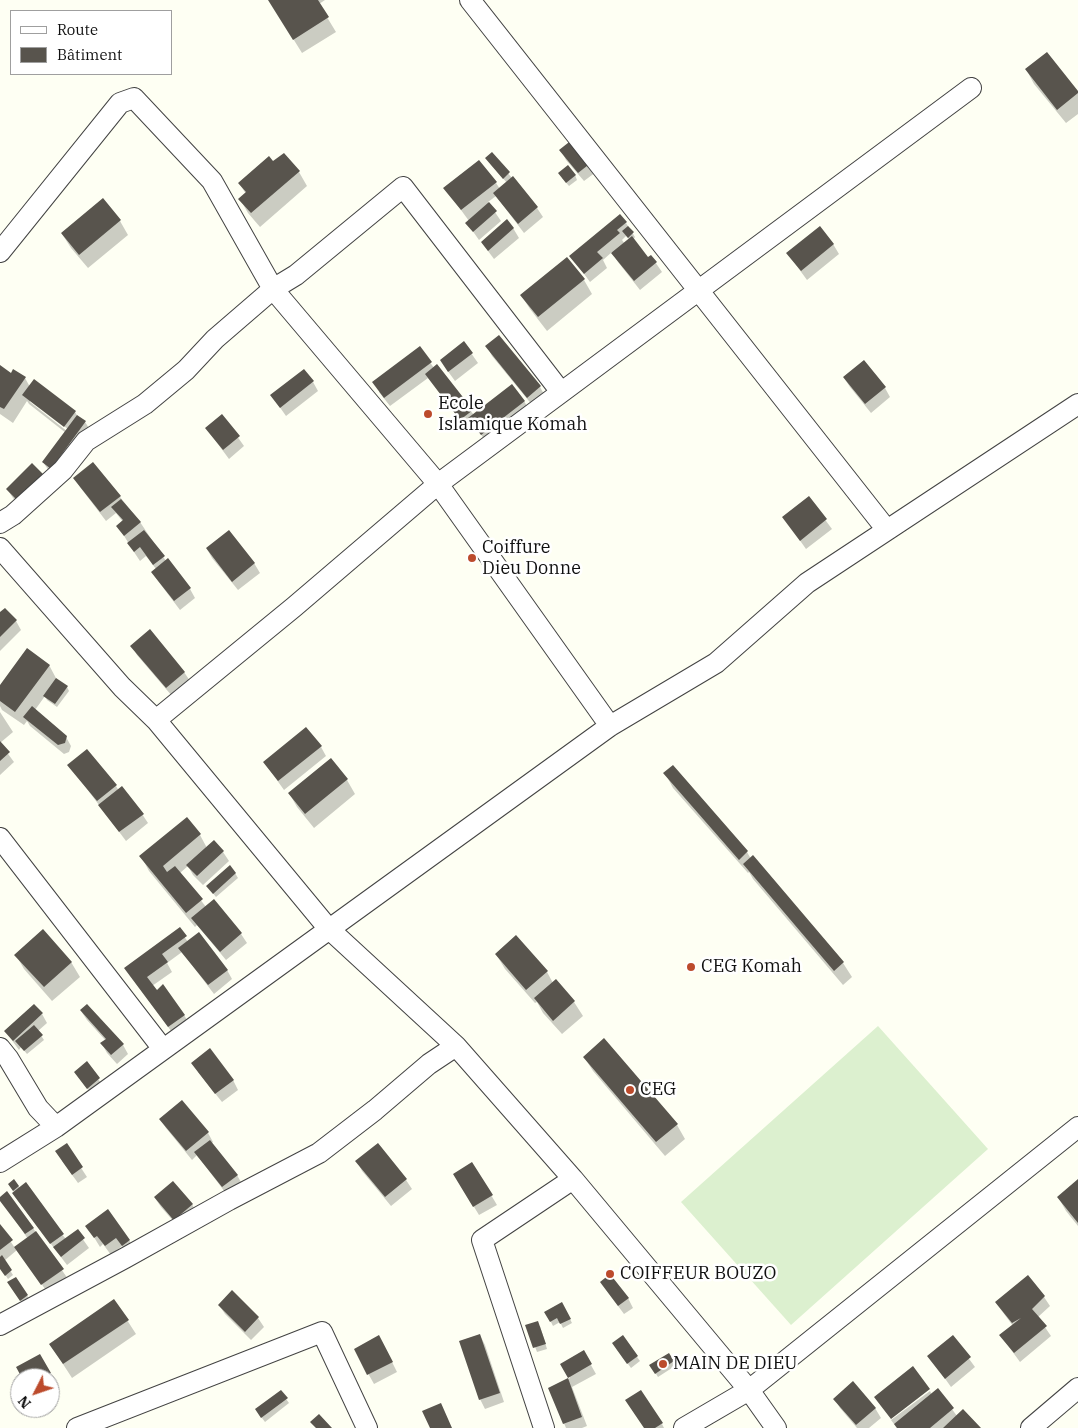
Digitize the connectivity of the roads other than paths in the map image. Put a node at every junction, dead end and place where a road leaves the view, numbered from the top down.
1 (470, 0) edge
2 (971, 88) dead end
3 (0, 252) edge
4 (273, 289) junction
5 (698, 291) junction
6 (561, 392) junction
7 (1078, 404) edge
8 (438, 484) junction
9 (0, 523) edge
10 (887, 530) junction
11 (0, 548) edge
12 (156, 720) junction
13 (610, 726) junction
14 (0, 838) edge
15 (328, 928) junction
16 (456, 1046) junction
17 (0, 1048) edge
18 (163, 1049) junction
19 (56, 1127) junction
20 (1078, 1128) edge
21 (0, 1162) edge
22 (573, 1179) junction
23 (0, 1325) edge
24 (1078, 1388) edge
25 (749, 1390) junction
26 (77, 1428) edge
27 (367, 1428) edge
28 (544, 1428) edge
29 (684, 1428) edge
30 (776, 1428) edge
31 (1031, 1428) edge

1 - 5 street
2 - 5 street
3 - 4 street
4 - 6 street
4 - 8 street
4 - 9 street
5 - 6 street
5 - 10 street
6 - 8 street
7 - 10 street
8 - 12 street
8 - 13 street
10 - 13 street
11 - 12 street
12 - 15 street
13 - 15 street
14 - 18 street
15 - 16 street
15 - 18 street
16 - 22 street
16 - 23 street
17 - 19 street
18 - 19 street
19 - 21 street
20 - 25 street
22 - 25 street
22 - 28 street
24 - 31 street
25 - 29 street
25 - 30 street
26 - 27 street

